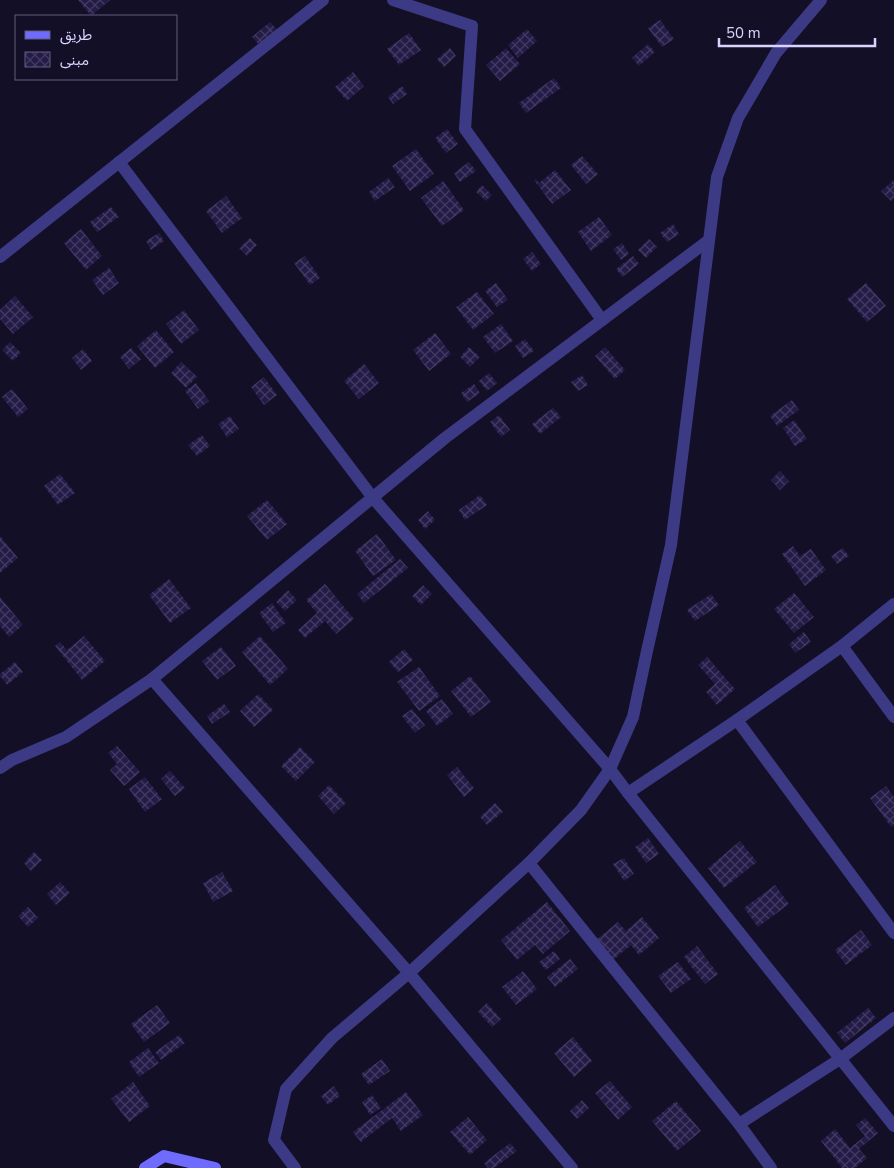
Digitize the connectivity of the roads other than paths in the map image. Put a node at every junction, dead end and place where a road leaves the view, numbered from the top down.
1 (323, 0) edge
2 (393, 0) edge
3 (821, 0) edge
4 (119, 162) junction
5 (709, 240) junction
6 (0, 257) edge
7 (602, 320) junction
8 (373, 498) junction
9 (894, 604) edge
10 (842, 646) junction
11 (152, 679) junction
12 (894, 717) edge
13 (737, 720) junction
14 (0, 768) edge
15 (610, 769) junction
16 (628, 793) junction
17 (530, 863) junction
18 (894, 933) edge
19 (408, 973) junction
20 (894, 1018) edge
21 (840, 1059) junction
22 (739, 1124) junction
23 (894, 1126) edge
24 (146, 1168) edge
25 (215, 1168) edge
26 (295, 1168) edge
27 (572, 1168) edge
28 (771, 1168) edge

1 - 4 street
2 - 7 street
3 - 5 street
4 - 6 street
4 - 8 street
5 - 7 street
5 - 15 street
7 - 8 street
8 - 11 street
8 - 15 street
9 - 10 street
10 - 12 street
10 - 13 street
11 - 14 street
11 - 19 street
13 - 16 street
13 - 18 street
15 - 16 street
15 - 17 street
16 - 21 street
17 - 19 street
17 - 22 street
19 - 26 street
19 - 27 street
20 - 21 street
21 - 22 street
21 - 23 street
22 - 28 street
24 - 25 street

